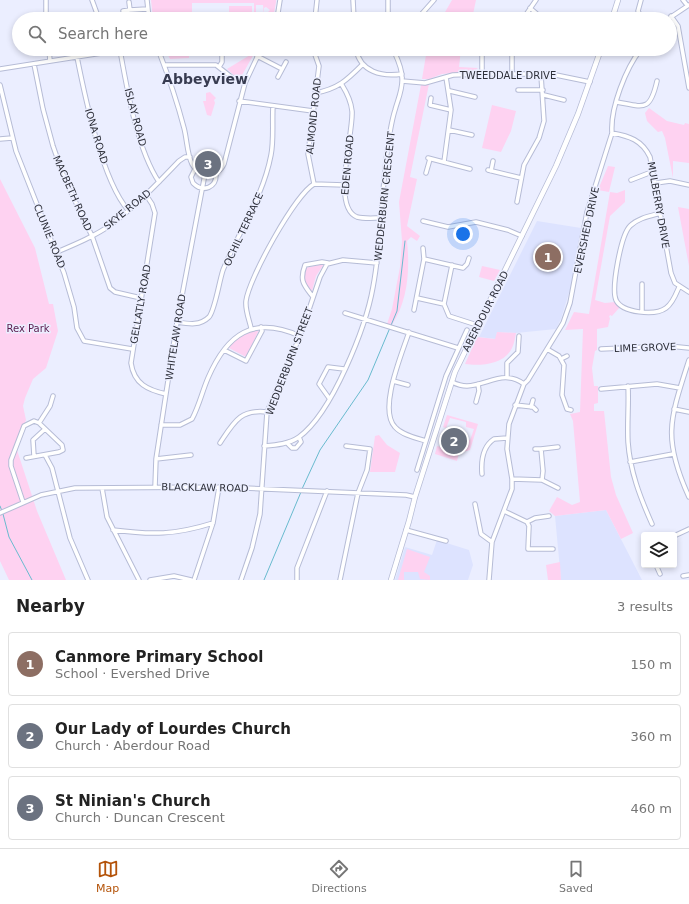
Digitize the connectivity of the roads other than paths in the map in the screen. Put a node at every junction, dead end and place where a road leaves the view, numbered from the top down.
1 (46, 0) edge
2 (92, 0) edge
3 (147, 0) edge
4 (280, 0) edge
5 (317, 0) edge
6 (353, 0) edge
7 (388, 0) edge
8 (434, 0) edge
9 (536, 0) edge
10 (618, 0) edge
11 (641, 0) edge
12 (683, 0) edge
13 (129, 2) dead end
14 (688, 5) edge
15 (530, 8) junction
16 (148, 9) junction
17 (130, 10) junction
18 (123, 11) dead end
19 (46, 12) edge
20 (96, 12) edge
21 (148, 12) edge
22 (278, 12) edge
23 (316, 12) edge
24 (354, 12) edge
25 (388, 12) edge
26 (423, 12) edge
27 (527, 12) edge
28 (535, 12) edge
29 (614, 12) edge
30 (638, 12) edge
31 (677, 13) edge
32 (677, 25) edge
33 (50, 56) edge
34 (82, 56) edge
35 (121, 56) edge
36 (161, 56) edge
37 (222, 56) edge
38 (257, 56) joint
39 (316, 56) edge
40 (358, 56) edge
41 (396, 56) edge
42 (482, 56) edge
43 (512, 56) edge
44 (599, 56) edge
45 (637, 56) edge
46 (77, 57) junction
47 (50, 61) junction
48 (286, 62) dead end
49 (34, 64) junction
50 (363, 64) junction
51 (164, 65) junction
52 (219, 67) junction
53 (0, 69) edge
54 (282, 69) junction
55 (402, 74) junction
56 (482, 74) junction
57 (512, 74) junction
58 (541, 75) junction
59 (446, 76) junction
60 (278, 77) dead end
61 (402, 81) junction
62 (590, 82) junction
63 (656, 82) dead end
64 (245, 83) junction
65 (0, 85) edge
66 (342, 85) junction
67 (689, 88) edge
68 (518, 90) dead end
69 (543, 90) junction
70 (450, 91) junction
71 (315, 93) junction
72 (544, 95) junction
73 (475, 97) dead end
74 (431, 98) dead end
75 (564, 100) dead end
76 (239, 101) junction
77 (617, 102) junction
78 (5, 104) junction
79 (0, 105) edge
80 (273, 106) junction
81 (451, 110) junction
82 (313, 111) junction
83 (449, 130) junction
84 (612, 133) junction
85 (472, 135) dead end
86 (12, 138) junction
87 (0, 140) edge
88 (190, 157) junction
89 (493, 161) dead end
90 (444, 162) junction
91 (470, 168) dead end
92 (195, 169) junction
93 (654, 171) junction
94 (216, 173) junction
95 (426, 173) dead end
96 (205, 174) junction
97 (521, 178) junction
98 (632, 180) dead end
99 (159, 182) junction
100 (656, 183) junction
101 (314, 184) junction
102 (344, 185) junction
103 (689, 185) edge
104 (202, 188) junction
105 (146, 195) junction
106 (517, 202) dead end
107 (128, 210) junction
108 (661, 213) junction
109 (381, 218) junction
110 (423, 221) dead end
111 (92, 236) junction
112 (523, 236) junction
113 (423, 248) dead end
114 (57, 252) junction
115 (469, 258) dead end
116 (424, 259) junction
117 (377, 263) junction
118 (329, 264) junction
119 (452, 265) junction
120 (640, 287) dead end
121 (679, 287) junction
122 (689, 292) edge
123 (314, 297) junction
124 (141, 298) junction
125 (417, 298) junction
126 (444, 304) junction
127 (414, 310) dead end
128 (642, 311) junction
129 (346, 313) dead end
130 (364, 318) junction
131 (177, 322) junction
132 (477, 325) junction
133 (261, 327) junction
134 (251, 328) junction
135 (467, 330) dead end
136 (409, 332) junction
137 (300, 336) junction
138 (519, 336) dead end
139 (132, 348) junction
140 (458, 348) junction
141 (601, 348) dead end
142 (689, 348) edge
143 (224, 350) junction
144 (547, 350) junction
145 (567, 356) dead end
146 (561, 359) junction
147 (689, 360) edge
148 (344, 369) junction
149 (687, 371) edge
150 (507, 376) junction
151 (393, 380) junction
152 (452, 382) junction
153 (478, 384) junction
154 (524, 384) junction
155 (408, 385) dead end
156 (628, 386) junction
157 (680, 388) junction
158 (601, 389) dead end
159 (166, 394) junction
160 (53, 396) dead end
161 (329, 398) junction
162 (533, 400) dead end
163 (476, 402) dead end
164 (515, 405) junction
165 (531, 407) junction
166 (674, 409) junction
167 (536, 410) dead end
168 (268, 412) junction
169 (689, 412) edge
170 (564, 414) dead end
171 (39, 423) junction
172 (161, 425) junction
173 (45, 429) junction
174 (299, 437) junction
175 (507, 438) junction
176 (426, 441) junction
177 (220, 443) dead end
178 (287, 443) junction
179 (264, 446) junction
180 (346, 446) dead end
181 (558, 447) dead end
182 (480, 448) dead end
183 (535, 449) dead end
184 (541, 449) junction
185 (485, 450) junction
186 (673, 454) junction
187 (45, 455) junction
188 (192, 455) dead end
189 (34, 456) junction
190 (26, 458) dead end
191 (156, 459) junction
192 (420, 460) junction
193 (427, 461) junction
194 (630, 462) junction
195 (417, 470) dead end
196 (482, 474) dead end
197 (512, 479) junction
198 (542, 480) junction
199 (155, 487) junction
200 (219, 487) junction
201 (102, 488) junction
202 (262, 488) junction
203 (558, 488) dead end
204 (57, 491) junction
205 (327, 491) junction
206 (358, 493) junction
207 (415, 497) junction
208 (689, 497) edge
209 (23, 502) junction
210 (481, 507) dead end
211 (504, 511) junction
212 (0, 513) edge
213 (549, 516) dead end
214 (527, 522) junction
215 (213, 523) junction
216 (652, 524) dead end
217 (689, 529) edge
218 (113, 530) junction
219 (406, 530) junction
220 (677, 535) edge
221 (446, 541) dead end
222 (492, 542) junction
223 (553, 549) dead end
224 (657, 568) edge
225 (660, 574) dead end
226 (689, 575) edge
227 (683, 576) dead end
228 (88, 580) edge
229 (139, 580) edge
230 (150, 580) edge
231 (192, 580) edge
232 (241, 580) edge
233 (297, 580) edge
234 (340, 580) edge
235 (391, 580) edge
236 (489, 580) edge

1 - 19 street
2 - 20 street
3 - 16 street
4 - 22 street
5 - 23 street
6 - 24 street
7 - 25 street
8 - 26 street
9 - 15 street
10 - 29 main road
11 - 30 street
12 - 14 street
13 - 17 street
14 - 31 street
15 - 27 street
15 - 28 street
16 - 17 street
16 - 21 street
17 - 18 street
32 - 67 street
33 - 47 street
34 - 46 street
35 - 99 street, ISLAY ROAD
36 - 51 street
37 - 52 street
38 - 54 street
38 - 64 street
39 - 71 street, ALMOND ROAD
40 - 50 street
41 - 55 street, WEDDERBURN CRESCENT
42 - 56 street
43 - 57 street
44 - 62 main road, ABERDOUR ROAD
45 - 77 street, EVERSHED DRIVE
46 - 47 street
46 - 107 street, IONA ROAD
47 - 49 street
48 - 54 street
49 - 53 street
49 - 111 street, MACBETH ROAD
50 - 55 street
50 - 66 street
51 - 52 street
51 - 88 street
52 - 64 street
54 - 60 street
55 - 61 street, WEDDERBURN CRESCENT
56 - 57 street, TWEEDDALE DRIVE
56 - 59 street, TWEEDDALE DRIVE
57 - 58 street, TWEEDDALE DRIVE
58 - 62 street, TWEEDDALE DRIVE
58 - 69 street
59 - 61 street, TWEEDDALE DRIVE
59 - 70 street
61 - 109 street, WEDDERBURN CRESCENT
62 - 112 main road, ABERDOUR ROAD
63 - 77 street
64 - 76 street
65 - 78 street, CLUNIE ROAD
66 - 71 street
66 - 102 street, EDEN ROAD
68 - 69 street
69 - 72 street
70 - 73 street
70 - 81 street
71 - 82 street, ALMOND ROAD
72 - 75 street
72 - 97 street
74 - 81 street
76 - 80 street
76 - 94 street
77 - 84 street, EVERSHED DRIVE
78 - 79 street
78 - 86 street, CLUNIE ROAD
80 - 82 street
80 - 131 street, OCHIL TERRACE
81 - 83 street
82 - 101 street, ALMOND ROAD
83 - 85 street
83 - 90 street
84 - 93 street, MULBERRY DRIVE
84 - 144 street, EVERSHED DRIVE
86 - 87 street
86 - 114 street, CLUNIE ROAD
88 - 92 street
88 - 99 street, SKYE ROAD
89 - 97 street
90 - 91 street
90 - 95 street
92 - 96 street
92 - 104 street
93 - 98 street
93 - 100 street, MULBERRY DRIVE
94 - 96 street
94 - 104 street
96 - 104 street, WHITELAW ROAD
97 - 106 street
99 - 105 street, SKYE ROAD
100 - 103 street
100 - 108 street, MULBERRY DRIVE
101 - 102 street
101 - 134 street
102 - 109 street, EDEN ROAD
104 - 131 street, WHITELAW ROAD
105 - 107 street, SKYE ROAD
105 - 124 street, GELLATLY ROAD
107 - 111 street, SKYE ROAD
108 - 121 street, MULBERRY DRIVE
108 - 128 street
109 - 117 street, WEDDERBURN CRESCENT
110 - 112 street
111 - 114 street, SKYE ROAD
111 - 124 street, MACBETH ROAD
112 - 132 main road, ABERDOUR ROAD
113 - 116 street
114 - 139 street, CLUNIE ROAD
115 - 119 street
116 - 119 street
116 - 125 street
117 - 118 street
117 - 130 street, WEDDERBURN CRESCENT
118 - 123 street, WEDDERBURN STREET
118 - 123 street
119 - 126 street
120 - 128 street
121 - 122 street
121 - 128 street
123 - 137 street, WEDDERBURN STREET
124 - 139 street, GELLATLY ROAD
125 - 126 street
125 - 127 street
126 - 132 street
129 - 130 street
130 - 136 street
130 - 148 street, WEDDERBURN CRESCENT
131 - 159 street, WHITELAW ROAD
132 - 152 main road, ABERDOUR ROAD
133 - 134 street
133 - 137 street
133 - 143 street
134 - 143 street
135 - 140 street, ABERDOUR ROAD
136 - 140 street
136 - 151 street
137 - 168 street, WEDDERBURN STREET
138 - 150 street
139 - 159 street, GELLATLY ROAD
140 - 176 street, ABERDOUR ROAD
141 - 142 street, LIME GROVE
143 - 172 street
144 - 146 street
144 - 154 street, EVERSHED DRIVE
145 - 146 street
146 - 170 street
147 - 149 street
148 - 161 street, WEDDERBURN CRESCENT
148 - 161 street
149 - 157 street
150 - 153 street
150 - 154 street
151 - 155 street
151 - 176 street
152 - 153 street
152 - 193 main road, ABERDOUR ROAD
153 - 163 street
154 - 164 street, EVERSHED DRIVE
156 - 157 street
156 - 158 street
156 - 194 street
157 - 166 street
159 - 172 street, WHITELAW ROAD
160 - 171 street
161 - 174 street, WEDDERBURN CRESCENT
162 - 165 street
164 - 165 street
164 - 175 street, EVERSHED DRIVE
165 - 167 street
166 - 169 street
166 - 186 street
168 - 177 street
168 - 179 street, WEDDERBURN STREET
171 - 173 street
171 - 209 street
172 - 191 street, WHITELAW ROAD
173 - 187 street
173 - 189 street
174 - 178 street, WEDDERBURN CRESCENT
174 - 178 street, WEDDERBURN CRESCENT
175 - 185 street
175 - 197 street, EVERSHED DRIVE
176 - 192 street, ABERDOUR ROAD
178 - 179 street, WEDDERBURN CRESCENT
179 - 202 street, WEDDERBURN STREET
180 - 206 street
181 - 184 street
182 - 185 street
183 - 184 street
184 - 198 street
185 - 196 street
186 - 194 street
186 - 208 street
187 - 189 street
187 - 204 street
188 - 191 street
189 - 190 street
191 - 199 street, WHITELAW ROAD
192 - 193 street
192 - 195 street, ABERDOUR ROAD
193 - 207 main road, ABERDOUR ROAD
194 - 216 street
197 - 198 street
197 - 211 street, EVERSHED DRIVE
198 - 203 street
199 - 200 street, BLACKLAW ROAD
199 - 201 street, BLACKLAW ROAD
200 - 202 street, BLACKLAW ROAD
200 - 215 street
201 - 204 street, BLACKLAW ROAD
201 - 218 street
202 - 205 street, BLACKLAW ROAD
202 - 232 street, WEDDERBURN STREET
204 - 209 street, BLACKLAW ROAD
204 - 228 street
205 - 206 street, BLACKLAW ROAD
205 - 233 street
206 - 207 street, BLACKLAW ROAD
206 - 234 street
207 - 219 main road, ABERDOUR ROAD
209 - 212 street, BLACKLAW ROAD
210 - 222 street
211 - 214 street
211 - 222 street, EVERSHED DRIVE
213 - 214 street
214 - 223 street
215 - 218 street
215 - 231 street
217 - 220 street
218 - 229 street
219 - 221 street
219 - 235 main road, ABERDOUR ROAD
222 - 236 street, EVERSHED DRIVE
224 - 225 street
226 - 227 street
230 - 231 street

